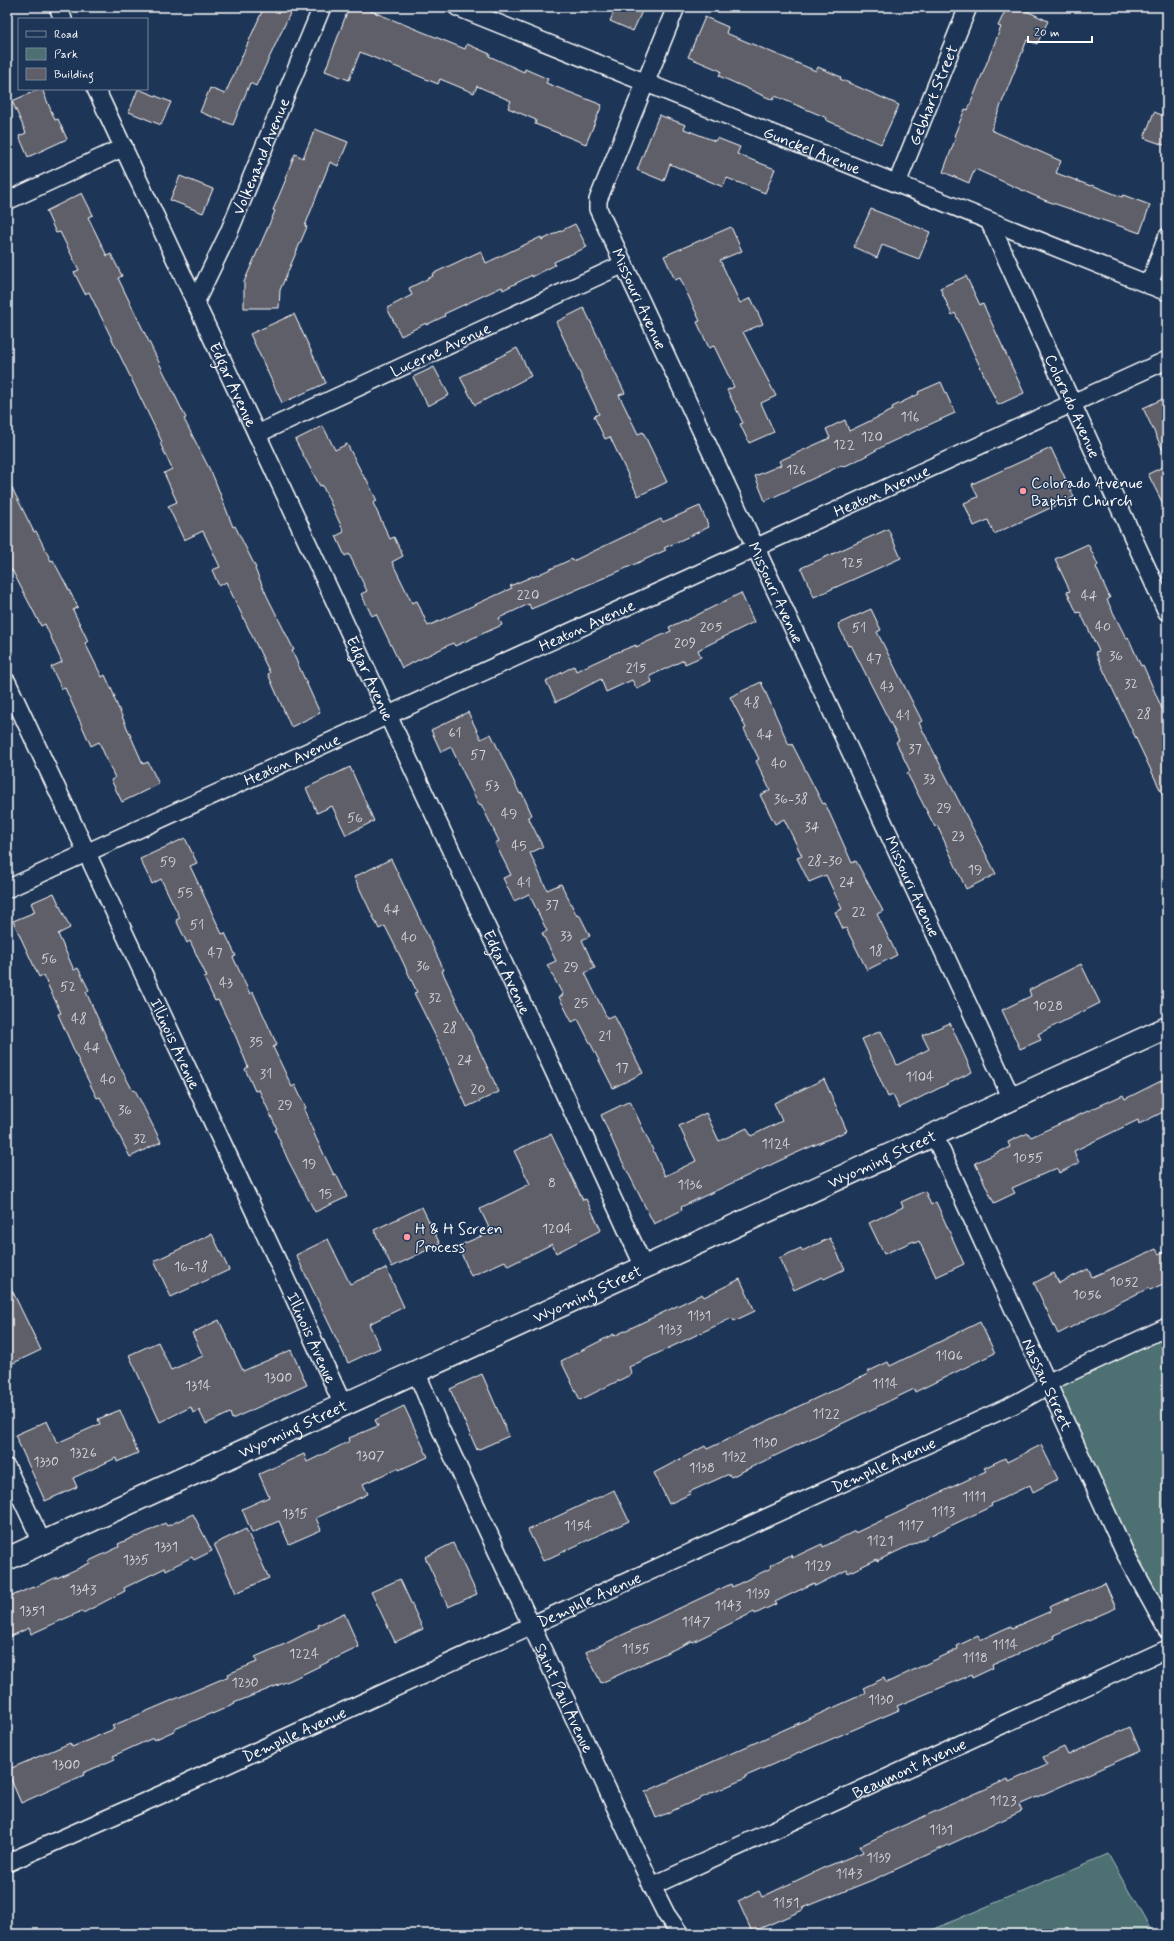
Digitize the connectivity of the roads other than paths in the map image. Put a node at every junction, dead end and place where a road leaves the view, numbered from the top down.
1 (58, 7) edge
2 (322, 7) edge
3 (457, 7) edge
4 (676, 7) edge
5 (968, 7) edge
6 (63, 18) edge
7 (646, 82) junction
8 (96, 90) edge
9 (124, 147) junction
10 (897, 183) junction
11 (7, 201) edge
12 (989, 221) junction
13 (1167, 237) edge
14 (624, 264) junction
15 (1148, 285) junction
16 (1167, 292) edge
17 (195, 303) junction
18 (1167, 360) edge
19 (1072, 403) junction
20 (257, 434) junction
21 (755, 547) junction
22 (1167, 612) edge
23 (7, 682) edge
24 (388, 716) junction
25 (86, 853) junction
26 (7, 889) edge
27 (1167, 1028) edge
28 (1012, 1099) junction
29 (934, 1135) junction
30 (644, 1268) junction
31 (1167, 1327) edge
32 (416, 1371) junction
33 (1047, 1383) junction
34 (343, 1405) junction
35 (7, 1468) edge
36 (42, 1542) junction
37 (7, 1559) edge
38 (531, 1626) junction
39 (1167, 1630) edge
40 (1167, 1649) edge
41 (7, 1863) edge
42 (652, 1886) junction
43 (680, 1934) edge

1 - 6 street
2 - 17 street, Volkenand Avenue
3 - 7 street, Gunckel Avenue
4 - 7 street, Missouri Avenue
5 - 10 street, Gebhart Street
7 - 10 street, Gunckel Avenue
7 - 14 street, Missouri Avenue
8 - 9 street, Edgar Avenue
9 - 11 street
9 - 17 street, Edgar Avenue
10 - 12 street, Gunckel Avenue
12 - 15 street, Gunckel Avenue
12 - 19 street, Colorado Avenue
13 - 15 street
14 - 20 street, Lucerne Avenue
14 - 21 street, Missouri Avenue
15 - 16 street, Gunckel Avenue
17 - 20 street, Edgar Avenue
18 - 19 street, Heaton Avenue
19 - 21 street, Heaton Avenue
19 - 22 street, Colorado Avenue
20 - 24 street, Edgar Avenue
21 - 24 street, Heaton Avenue
21 - 28 street, Missouri Avenue
23 - 25 street, Illinois Avenue
24 - 25 street, Heaton Avenue
24 - 30 street, Edgar Avenue
25 - 26 street, Heaton Avenue
25 - 34 street, Illinois Avenue
27 - 28 street, Wyoming Street
28 - 29 street, Wyoming Street
29 - 30 street, Wyoming Street
29 - 33 street, Nassau Street
30 - 32 street, Wyoming Street
31 - 33 street, Demphle Avenue
32 - 34 street, Wyoming Street
32 - 38 street, Saint Paul Avenue
33 - 38 street, Demphle Avenue
33 - 39 street, Nassau Street
34 - 36 street, Wyoming Street
35 - 36 street
36 - 37 street, Wyoming Street
38 - 41 street, Demphle Avenue
38 - 42 street, Saint Paul Avenue
40 - 42 street, Beaumont Avenue
42 - 43 street, Saint Paul Avenue

